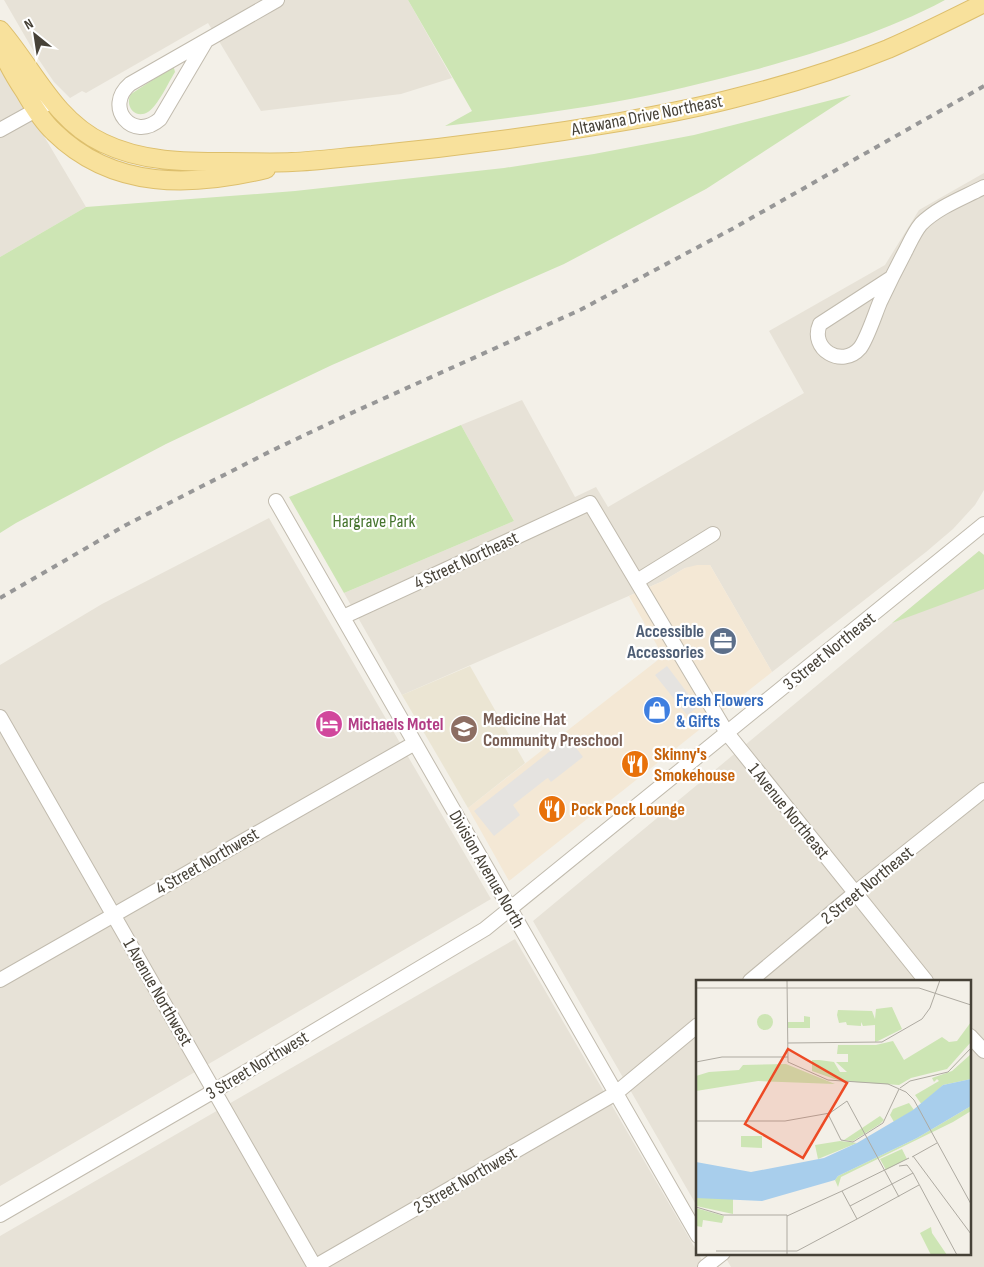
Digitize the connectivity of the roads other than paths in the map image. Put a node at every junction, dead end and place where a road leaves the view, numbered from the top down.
1 (277, 0) edge
2 (984, 3) edge
3 (0, 30) edge
4 (206, 40) junction
5 (0, 45) edge
6 (52, 101) junction
7 (36, 110) junction
8 (0, 130) edge
9 (294, 162) junction
10 (984, 186) edge
11 (891, 278) junction
12 (276, 501) dead end
13 (590, 503) joint
14 (981, 532) edge
15 (713, 534) dead end
16 (637, 581) junction
17 (343, 617) junction
18 (0, 717) edge
19 (727, 733) junction
20 (415, 743) junction
21 (984, 790) edge
22 (855, 893) junction
23 (510, 909) junction
24 (114, 915) junction
25 (0, 980) edge
26 (751, 980) edge
27 (925, 980) edge
28 (696, 1027) edge
29 (214, 1090) junction
30 (616, 1093) junction
31 (0, 1215) edge
32 (696, 1233) edge
33 (315, 1267) edge

1 - 4 street
2 - 9 main road, Altawana Drive Northeast
3 - 6 main road
4 - 4 street
5 - 7 main road
6 - 7 street
6 - 9 main road, Altawana Drive Northeast
7 - 8 street
7 - 9 main road, Altawana Drive Northeast
10 - 11 street
11 - 11 street
12 - 17 street, Division Avenue North
13 - 16 street, 1 Avenue Northeast
13 - 17 street, 4 Street Northeast
14 - 19 street, 3 Street Northeast
15 - 16 street
16 - 19 street, 1 Avenue Northeast
17 - 20 street, Division Avenue North
18 - 24 street, 1 Avenue Northwest
19 - 22 street, 1 Avenue Northeast
19 - 23 street, 3 Street Northeast
20 - 23 street, Division Avenue North
20 - 24 street, 4 Street Northwest
21 - 22 street, 2 Street Northeast
22 - 26 street, 2 Street Northeast
22 - 27 street, 1 Avenue Northeast
23 - 29 street, 3 Street Northwest
23 - 30 street, Division Avenue North
24 - 25 street, 4 Street Northwest
24 - 29 street, 1 Avenue Northwest
28 - 30 street
29 - 31 street, 3 Street Northwest
29 - 33 street, 1 Avenue Northwest
30 - 32 street, Division Avenue North
30 - 33 street, 2 Street Northwest

